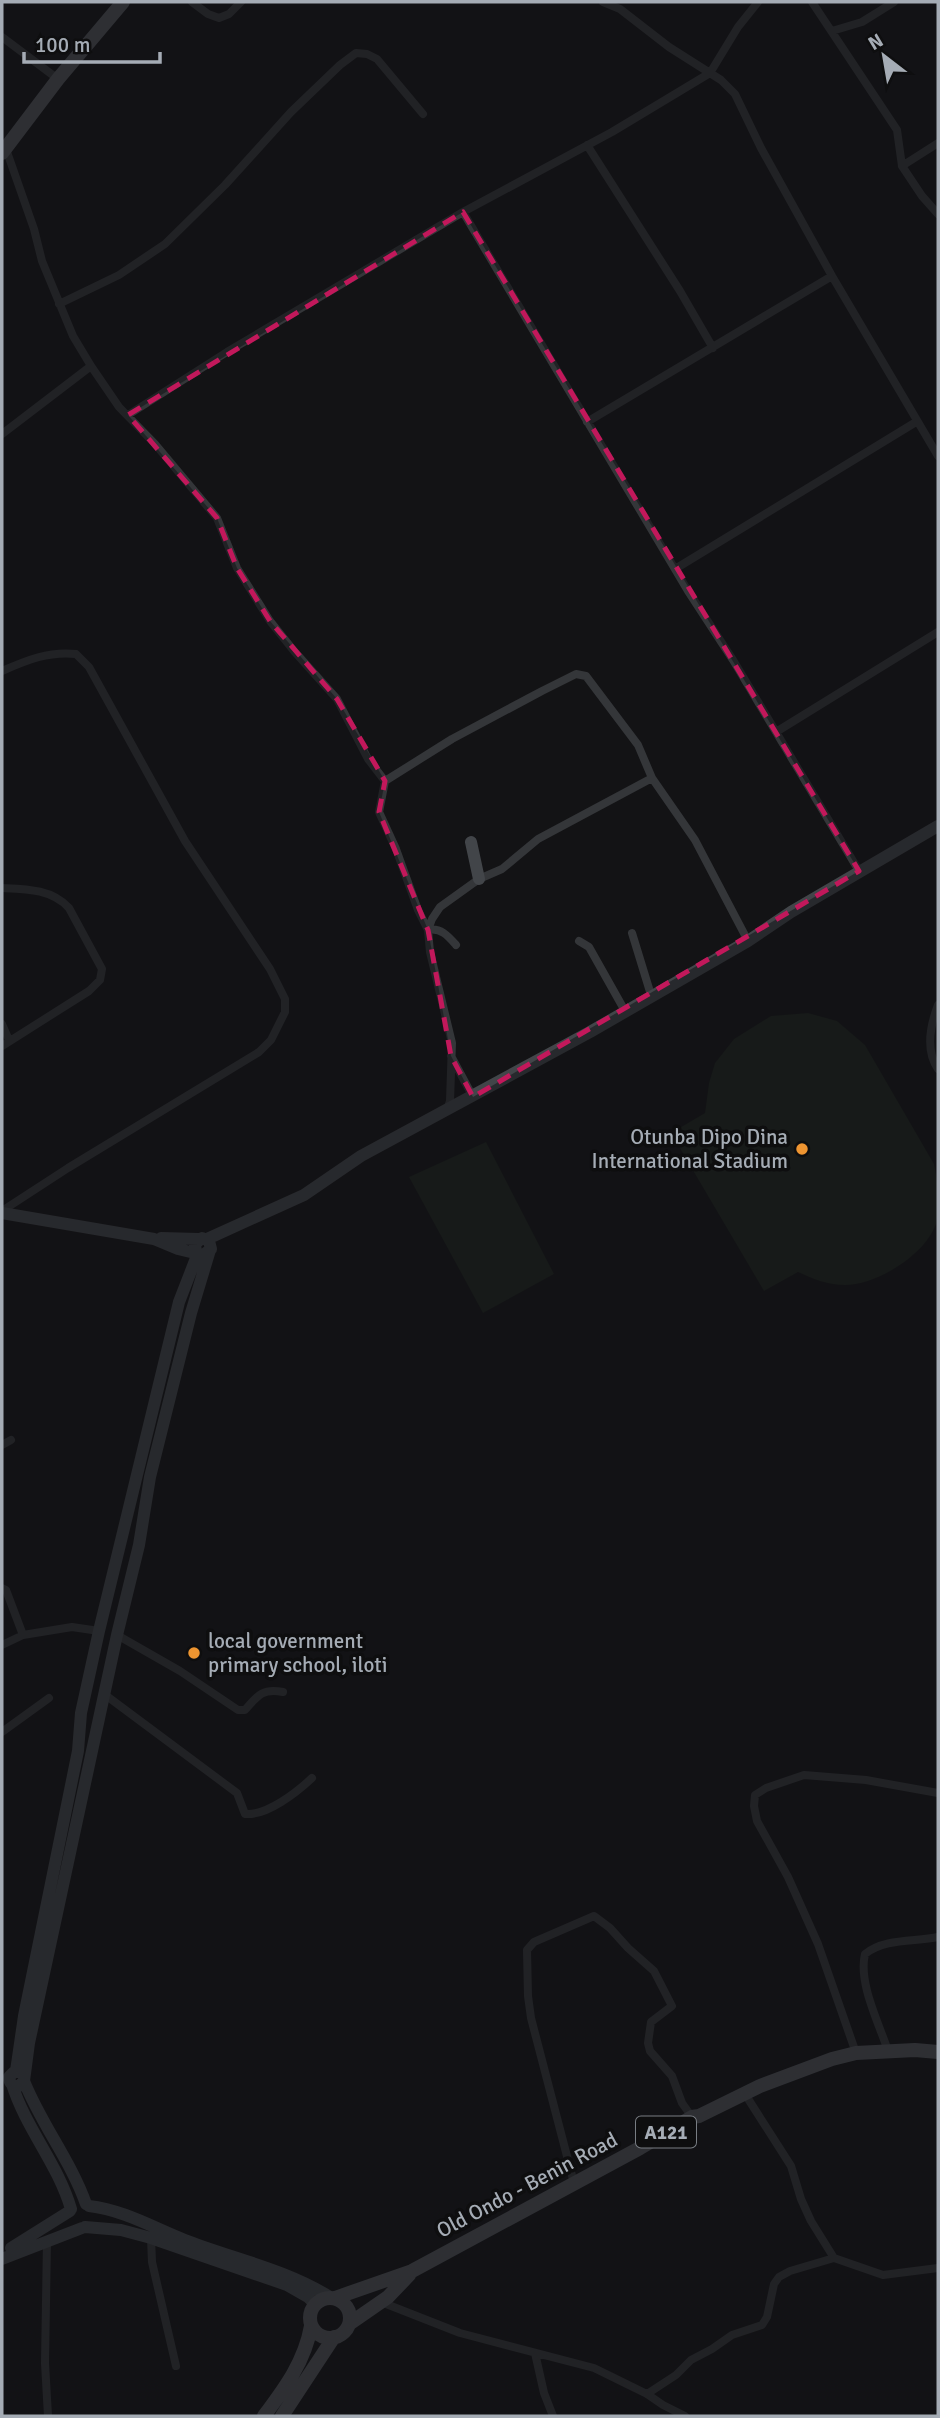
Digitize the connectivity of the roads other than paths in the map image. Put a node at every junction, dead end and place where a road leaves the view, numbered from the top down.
1 (123, 2) edge
2 (192, 2) edge
3 (241, 2) edge
4 (603, 2) edge
5 (758, 2) edge
6 (812, 2) edge
7 (894, 2) edge
8 (832, 31) junction
9 (2, 37) edge
10 (710, 73) junction
11 (58, 79) junction
12 (423, 114) dead end
13 (938, 143) edge
14 (587, 145) junction
15 (4, 151) edge
16 (902, 166) junction
17 (463, 212) junction
18 (938, 214) edge
19 (832, 276) junction
20 (59, 304) junction
21 (713, 348) junction
22 (91, 366) junction
23 (128, 415) junction
24 (587, 422) junction
25 (916, 422) junction
26 (2, 434) edge
27 (938, 456) edge
28 (675, 569) junction
29 (938, 632) edge
30 (2, 671) edge
31 (776, 732) junction
32 (652, 778) junction
33 (385, 781) junction
34 (938, 826) edge
35 (471, 842) dead end
36 (859, 871) junction
37 (479, 878) junction
38 (2, 888) edge
39 (428, 930) junction
40 (632, 933) dead end
41 (579, 941) dead end
42 (748, 941) junction
43 (456, 945) dead end
44 (651, 995) junction
45 (938, 1005) edge
46 (625, 1011) junction
47 (2, 1024) edge
48 (5, 1043) edge
49 (451, 1056) junction
50 (938, 1069) edge
51 (473, 1097) junction
52 (447, 1110) junction
53 (2, 1212) edge
54 (202, 1247) junction
55 (10, 1440) dead end
56 (2, 1445) edge
57 (2, 1588) edge
58 (99, 1631) junction
59 (23, 1635) junction
60 (117, 1635) junction
61 (2, 1645) edge
62 (283, 1692) dead end
63 (104, 1694) junction
64 (50, 1698) dead end
65 (2, 1732) edge
66 (312, 1778) dead end
67 (938, 1793) edge
68 (938, 1937) edge
69 (888, 2051) junction
70 (938, 2052) edge
71 (856, 2053) junction
72 (15, 2077) edge
73 (745, 2094) junction
74 (692, 2117) junction
75 (574, 2183) junction
76 (88, 2205) junction
77 (71, 2210) junction
78 (84, 2228) junction
79 (151, 2238) junction
80 (47, 2241) junction
81 (2, 2253) edge
82 (834, 2258) junction
83 (2, 2259) edge
84 (938, 2268) edge
85 (412, 2272) junction
86 (333, 2298) junction
87 (381, 2302) junction
88 (315, 2304) junction
89 (349, 2324) junction
90 (311, 2326) junction
91 (334, 2337) junction
92 (535, 2353) junction
93 (176, 2366) dead end
94 (647, 2394) junction
95 (48, 2416) edge
96 (264, 2416) edge
97 (282, 2416) edge
98 (553, 2416) edge
99 (685, 2416) edge

1 - 11 main road
2 - 3 street
4 - 10 street
5 - 10 street
6 - 8 street
7 - 8 street
8 - 16 street
9 - 11 street
10 - 14 street
10 - 19 street
11 - 15 main road
12 - 20 street
13 - 16 street
14 - 17 street
14 - 21 street
15 - 20 street
16 - 18 street
17 - 23 street
17 - 24 street
19 - 21 street
19 - 25 street
20 - 22 street
21 - 24 street
22 - 23 street
22 - 26 street
23 - 33 street
24 - 28 street
25 - 27 street
25 - 28 street
28 - 31 street
29 - 31 street
30 - 53 street
31 - 36 street
32 - 33 street
32 - 37 street
32 - 42 street
33 - 39 street
34 - 36 street
35 - 37 street
36 - 42 street
37 - 39 street
38 - 48 street
39 - 43 street
39 - 49 street
40 - 44 street
41 - 46 street
42 - 44 street
44 - 46 street
45 - 50 street
46 - 51 street
47 - 48 street
49 - 51 street
49 - 52 street
51 - 52 street
52 - 54 street
53 - 54 street
54 - 58 street
54 - 60 street
55 - 56 street
57 - 59 street
58 - 59 street
58 - 72 street
59 - 61 street
60 - 62 street
60 - 63 street
63 - 66 street
63 - 72 street
64 - 65 street
67 - 71 street
68 - 69 street
69 - 70 main road, Old Ondo - Benin Road / A121
69 - 71 main road, Old Ondo - Benin Road / A121
71 - 73 main road, Old Ondo - Benin Road / A121
72 - 76 street
72 - 77 street
73 - 74 main road, Old Ondo - Benin Road / A121
73 - 82 street
74 - 75 main road, Old Ondo - Benin Road / A121
74 - 75 street
75 - 85 main road, Old Ondo - Benin Road / A121
76 - 77 street
76 - 78 street
76 - 86 street
77 - 78 street
77 - 81 street
78 - 79 street
78 - 80 street
79 - 88 street
79 - 93 street
80 - 83 street
80 - 95 street
82 - 84 street
82 - 94 street
85 - 86 main road, Old Ondo - Benin Road / A121
85 - 87 main road, Old Ondo - Benin Road / A121
86 - 88 main road, Old Ondo - Benin Road
86 - 89 main road
87 - 89 main road, Old Ondo - Benin Road / A121
87 - 92 street
88 - 90 main road
89 - 91 main road, Old Ondo - Benin Road
90 - 91 main road
90 - 96 main road
91 - 97 main road, Old Ondo - Benin Road
92 - 94 street
92 - 98 street
94 - 99 street

